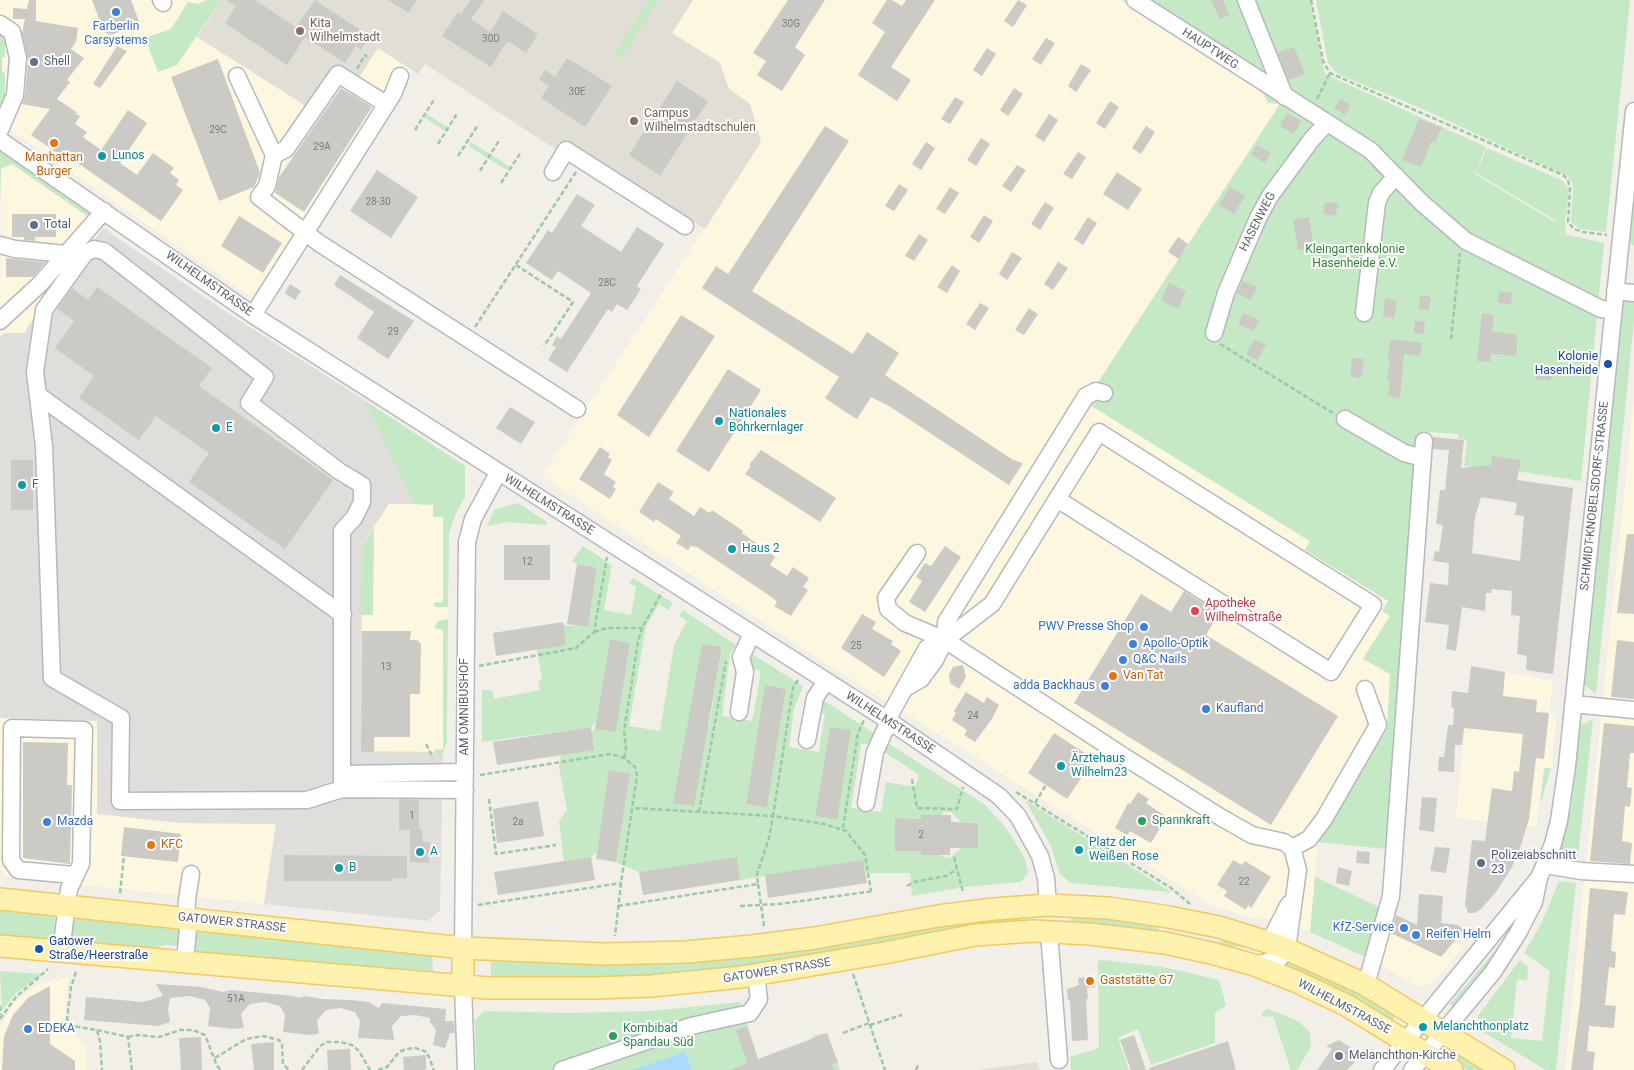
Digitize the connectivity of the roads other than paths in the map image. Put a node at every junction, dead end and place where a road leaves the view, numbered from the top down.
1 (1135, 0) edge
2 (1246, 0) edge
3 (0, 24) edge
4 (237, 76) dead end
5 (400, 76) dead end
6 (1285, 97) junction
7 (386, 104) junction
8 (1634, 111) edge
9 (1326, 124) junction
10 (0, 130) edge
11 (0, 140) edge
12 (274, 155) junction
13 (553, 172) dead end
14 (1396, 176) junction
15 (1630, 190) edge
16 (104, 211) junction
17 (686, 226) dead end
18 (304, 233) junction
19 (0, 245) edge
20 (66, 254) junction
21 (1615, 291) junction
22 (1634, 293) edge
23 (1613, 310) junction
24 (1364, 313) dead end
25 (253, 315) junction
26 (0, 321) edge
27 (1214, 333) road end
28 (1104, 394) dead end
29 (38, 395) junction
30 (576, 409) dead end
31 (1345, 419) road end
32 (1424, 441) dead end
33 (1423, 458) junction
34 (498, 473) junction
35 (1057, 499) junction
36 (917, 553) dead end
37 (343, 615) junction
38 (752, 634) junction
39 (945, 640) junction
40 (826, 681) junction
41 (1365, 689) dead end
42 (1573, 704) junction
43 (1634, 710) edge
44 (739, 712) dead end
45 (888, 721) junction
46 (807, 740) dead end
47 (472, 773) junction
48 (342, 782) junction
49 (465, 790) junction
50 (866, 803) dead end
51 (1292, 848) junction
52 (1542, 871) junction
53 (191, 874) dead end
54 (1634, 874) edge
55 (74, 875) junction
56 (0, 899) edge
57 (1048, 905) junction
58 (67, 906) junction
59 (1169, 917) junction
60 (186, 918) junction
61 (1049, 932) junction
62 (1165, 943) junction
63 (0, 946) edge
64 (1278, 946) junction
65 (463, 948) junction
66 (61, 951) junction
67 (184, 962) junction
68 (1254, 966) junction
69 (756, 975) junction
70 (1366, 985) junction
71 (463, 986) junction
72 (1423, 1020) junction
73 (1445, 1033) junction
74 (1406, 1040) junction
75 (1426, 1053) junction
76 (1059, 1060) dead end
77 (466, 1070) edge
78 (562, 1070) edge
79 (1382, 1070) edge
80 (1412, 1070) edge
81 (1452, 1070) edge
82 (1504, 1070) edge

1 - 6 street, HAUPTWEG
2 - 6 street
3 - 10 street
4 - 12 street
5 - 7 street
6 - 9 street, HAUPTWEG
7 - 12 street
7 - 18 street
8 - 15 street, SCHMIDT-KNOBELSDORF-STRASSE
9 - 14 street, HAUPTWEG
9 - 27 street, HASENWEG
11 - 16 street, WILHELMSTRASSE
12 - 18 street
13 - 17 street
14 - 23 street, HAUPTWEG
14 - 24 street
15 - 21 street, SCHMIDT-KNOBELSDORF-STRASSE
16 - 20 street
16 - 25 street, WILHELMSTRASSE
18 - 25 street
18 - 30 street
19 - 20 street
20 - 26 street
21 - 22 street
21 - 23 street, SCHMIDT-KNOBELSDORF-STRASSE
23 - 42 street, SCHMIDT-KNOBELSDORF-STRASSE
25 - 34 street, WILHELMSTRASSE
28 - 39 street
29 - 37 street
29 - 37 street
29 - 48 street
31 - 33 street
32 - 33 street
33 - 70 street
34 - 38 street, WILHELMSTRASSE
34 - 47 street, AM OMNIBUSHOF
35 - 35 street
35 - 39 street
36 - 39 street
37 - 48 street
38 - 40 street, WILHELMSTRASSE
38 - 44 street
39 - 45 street
39 - 51 street
40 - 45 street, WILHELMSTRASSE
40 - 46 street
41 - 51 street
42 - 43 street
42 - 52 street, SCHMIDT-KNOBELSDORF-STRASSE
45 - 50 street
45 - 57 street, WILHELMSTRASSE
47 - 48 street
47 - 49 street, AM OMNIBUSHOF
48 - 49 street
49 - 65 street, AM OMNIBUSHOF
51 - 64 street
52 - 54 street
52 - 72 street, SCHMIDT-KNOBELSDORF-STRASSE
52 - 73 street, SCHMIDT-KNOBELSDORF-STRASSE
53 - 60 street
55 - 55 street
55 - 58 street
56 - 58 main road, GATOWER STRASSE
57 - 59 main road
57 - 61 main road, WILHELMSTRASSE
57 - 65 main road, GATOWER STRASSE
58 - 60 main road, GATOWER STRASSE
58 - 66 street
59 - 62 main road
59 - 64 main road
60 - 65 main road, GATOWER STRASSE
60 - 67 street
61 - 62 main road, WILHELMSTRASSE
61 - 69 main road, GATOWER STRASSE
61 - 76 street
62 - 68 main road, WILHELMSTRASSE
63 - 66 main road, GATOWER STRASSE
64 - 68 street
64 - 70 main road
65 - 71 main road
66 - 67 main road, GATOWER STRASSE
67 - 71 main road, GATOWER STRASSE
68 - 74 main road, WILHELMSTRASSE
69 - 71 main road, GATOWER STRASSE
69 - 78 street
70 - 72 main road
71 - 77 street
72 - 73 main road
72 - 74 street
73 - 75 street
73 - 82 main road
74 - 75 main road, WILHELMSTRASSE
74 - 79 street
75 - 80 street
75 - 81 main road, WILHELMSTRASSE

